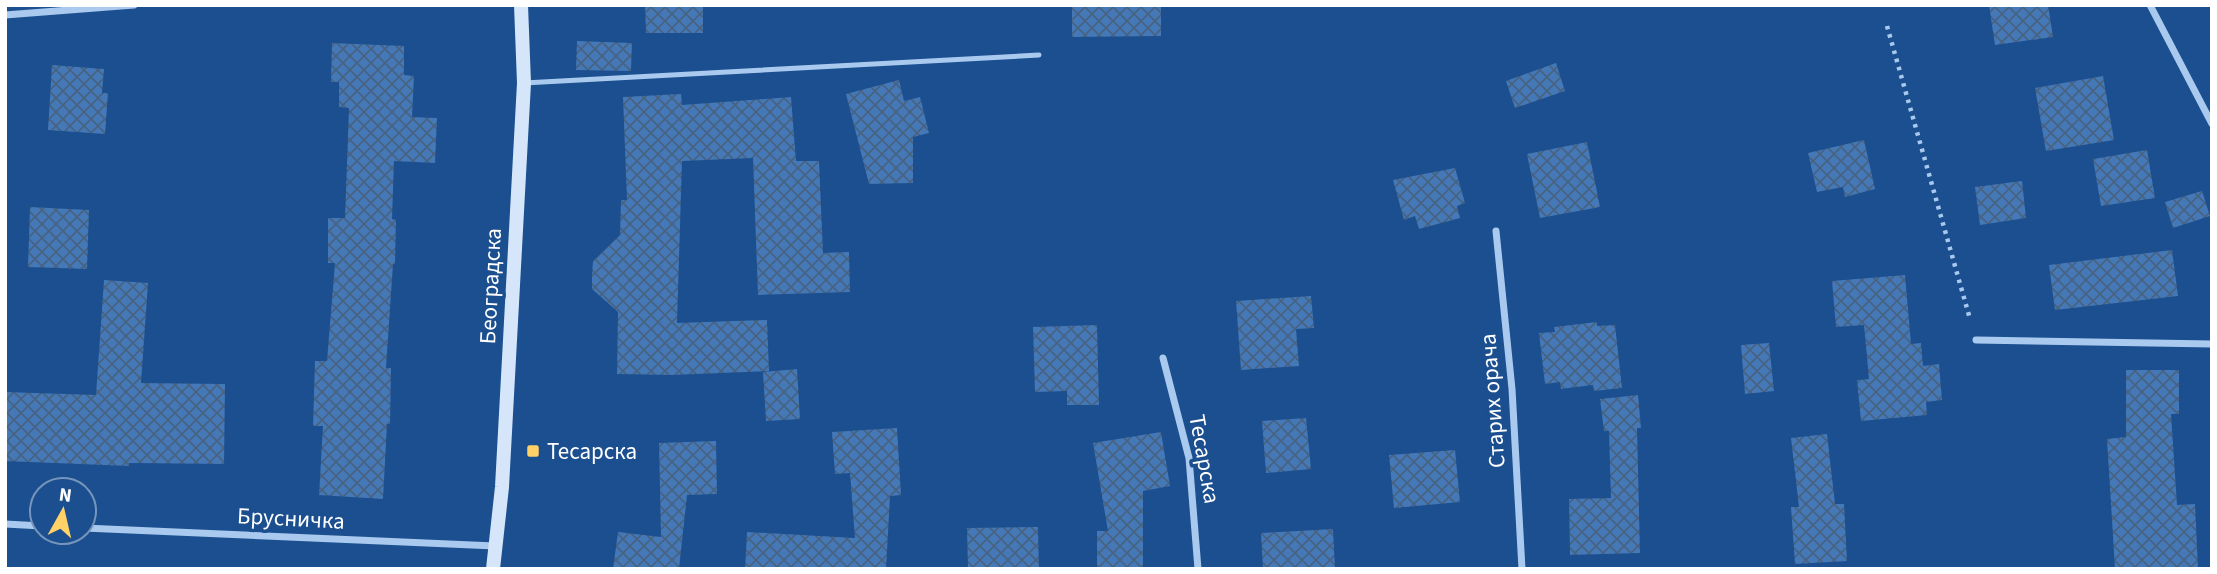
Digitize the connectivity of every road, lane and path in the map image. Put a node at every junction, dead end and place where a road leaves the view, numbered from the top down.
1 (134, 5) edge
2 (521, 5) edge
3 (2150, 5) edge
4 (5, 15) edge
5 (1887, 26) dead end
6 (1039, 55) dead end
7 (524, 83) junction
8 (2212, 124) edge
9 (1496, 231) dead end
10 (1976, 340) joint
11 (2212, 344) edge
12 (1163, 358) dead end
13 (5, 524) edge
14 (28, 525) edge
15 (98, 528) edge
16 (495, 546) junction
17 (493, 569) edge
18 (1198, 569) edge
19 (1522, 569) edge

1 - 4 street
2 - 7 main road, Београдска
3 - 8 street
5 - 10 path
6 - 7 lane
7 - 16 main road, Београдска
9 - 19 street, Старих орача
10 - 11 street
12 - 18 street, Тесарска
13 - 14 street
15 - 16 street, Брусничка
16 - 17 main road, Београдска

